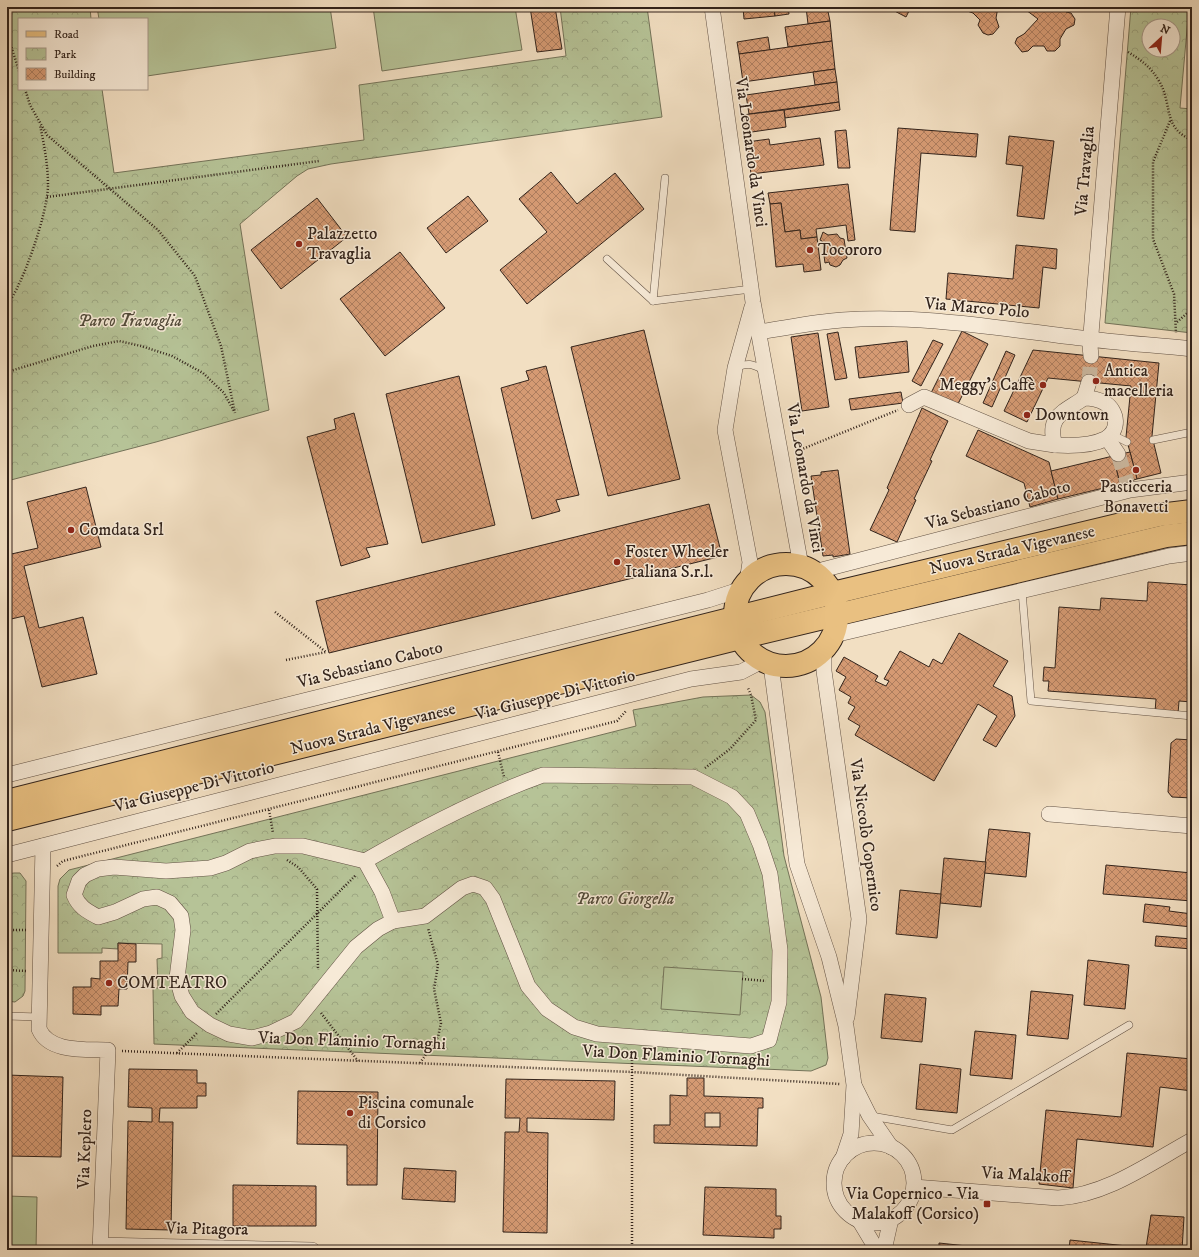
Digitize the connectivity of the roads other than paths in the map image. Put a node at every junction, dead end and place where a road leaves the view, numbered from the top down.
1 (712, 7) edge
2 (1118, 7) edge
3 (665, 178) dead end
4 (607, 259) dead end
5 (752, 296) junction
6 (653, 301) junction
7 (758, 332) junction
8 (1090, 339) junction
9 (1192, 349) edge
10 (1091, 356) tunnel mouth
11 (735, 368) junction
12 (766, 371) junction
13 (1089, 382) tunnel mouth
14 (1084, 398) junction
15 (909, 405) road end
16 (1192, 432) edge
17 (1109, 436) junction
18 (1153, 440) dead end
19 (1127, 442) dead end
20 (1056, 445) junction
21 (1118, 454) tunnel mouth
22 (1192, 482) edge
23 (1192, 511) edge
24 (1192, 533) edge
25 (1192, 553) edge
26 (808, 569) junction
27 (744, 585) junction
28 (1022, 591) junction
29 (833, 593) junction
30 (838, 614) junction
31 (737, 628) junction
32 (829, 643) junction
33 (766, 663) junction
34 (1192, 716) edge
35 (7, 775) edge
36 (7, 801) edge
37 (1049, 814) dead end
38 (7, 820) edge
39 (1192, 826) edge
40 (43, 846) junction
41 (7, 855) edge
42 (365, 861) junction
43 (392, 921) junction
44 (7, 1016) edge
45 (39, 1017) junction
46 (1129, 1025) dead end
47 (846, 1026) junction
48 (854, 1085) junction
49 (869, 1116) junction
50 (1192, 1140) edge
51 (891, 1147) junction
52 (843, 1158) junction
53 (914, 1187) junction
54 (891, 1219) junction
55 (859, 1220) junction
56 (100, 1248) edge
57 (312, 1250) edge
58 (877, 1250) edge
59 (884, 1250) edge

1 - 5 street, Via Leonardo da Vinci
2 - 8 street, Via Travaglia
3 - 6 lane
4 - 6 lane
5 - 6 lane
5 - 7 street, Via Leonardo da Vinci
5 - 11 street, Via Leonardo da Vinci
7 - 8 street, Via Marco Polo
7 - 12 street, Via Leonardo da Vinci
8 - 9 street, Via Marco Polo
8 - 10 street, Via Travaglia
11 - 12 lane
11 - 27 street, Via Leonardo da Vinci
12 - 26 street, Via Leonardo da Vinci
13 - 14 street
14 - 17 street
14 - 20 street
15 - 20 street
16 - 18 lane
17 - 19 lane
17 - 20 street
17 - 21 street
22 - 26 street, Via Sebastiano Caboto
23 - 29 main road, Nuova Strada Vigevanese
24 - 30 main road, Nuova Strada Vigevanese
25 - 28 street
26 - 27 main road
26 - 29 main road
27 - 31 main road
27 - 35 street, Via Sebastiano Caboto
28 - 32 street
28 - 34 lane
29 - 30 main road
29 - 31 main road, Nuova Strada Vigevanese
30 - 31 main road, Nuova Strada Vigevanese
30 - 32 main road
31 - 33 main road
31 - 36 main road, Nuova Strada Vigevanese
31 - 38 main road, Nuova Strada Vigevanese
32 - 33 main road
32 - 47 street, Via Niccolò Copernico
33 - 40 street, Via Giuseppe Di Vittorio
33 - 47 street, Via Niccolò Copernico
37 - 39 street
40 - 41 street, Via Giuseppe Di Vittorio
40 - 45 street
42 - 43 street
42 - 43 street
42 - 43 street
44 - 45 lane
45 - 56 street, Via Keplero
46 - 49 lane
47 - 48 street, Via Niccolò Copernico
48 - 49 street
48 - 52 street, Via Niccolò Copernico
49 - 51 street
50 - 53 street, Via Malakoff
51 - 52 street
51 - 53 street
52 - 55 street
53 - 54 street
54 - 55 street
54 - 59 street
55 - 58 street
56 - 57 street, Via Pitagora

